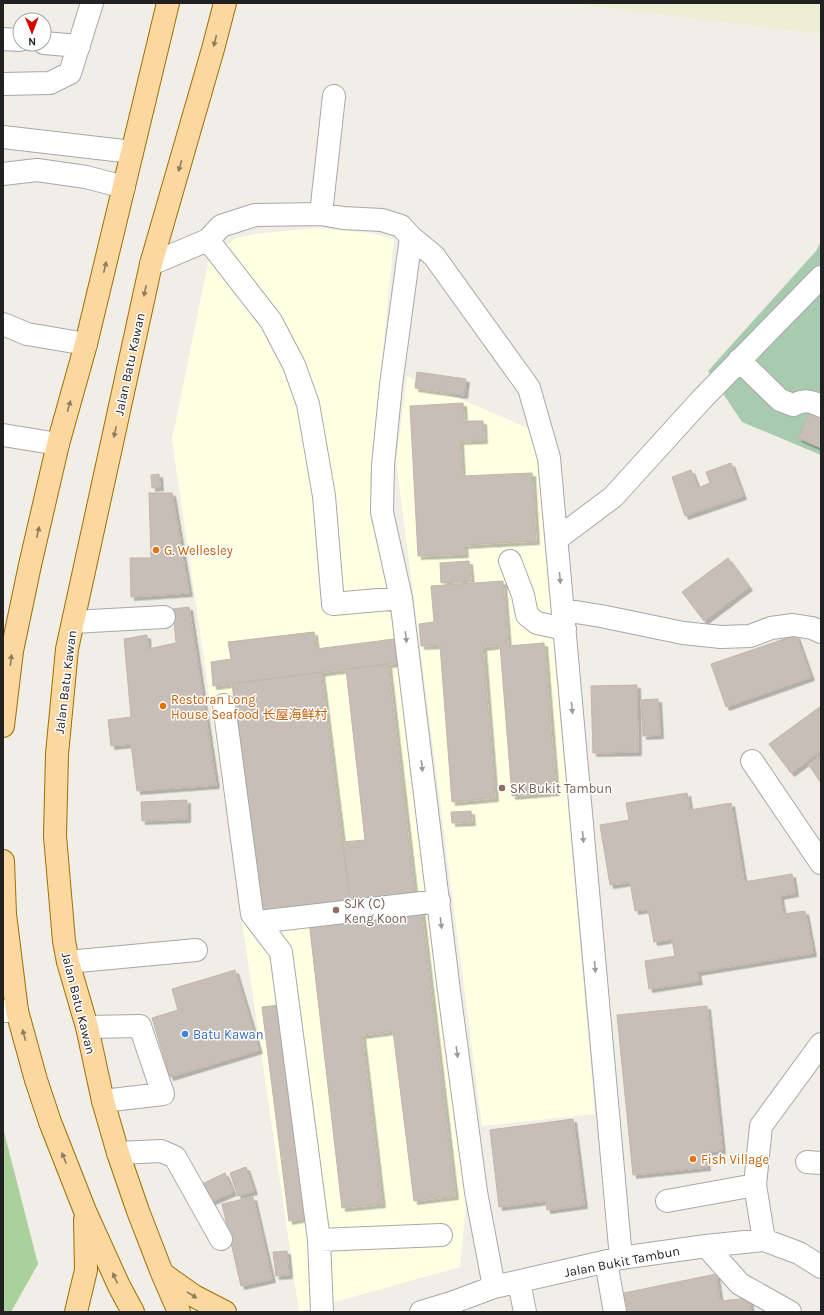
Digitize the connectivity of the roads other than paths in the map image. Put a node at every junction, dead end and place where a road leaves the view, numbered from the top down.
1 (92, 3) edge
2 (168, 3) edge
3 (225, 3) edge
4 (52, 44) edge
5 (79, 46) junction
6 (3, 84) edge
7 (334, 96) dead end
8 (3, 137) edge
9 (132, 152) junction
10 (3, 174) edge
11 (124, 187) junction
12 (321, 214) junction
13 (411, 237) junction
14 (208, 240) junction
15 (151, 264) junction
16 (821, 276) edge
17 (3, 324) edge
18 (86, 344) junction
19 (739, 360) junction
20 (821, 406) edge
21 (3, 435) edge
22 (58, 444) junction
23 (557, 539) junction
24 (510, 561) dead end
25 (401, 598) junction
26 (164, 617) dead end
27 (564, 620) junction
28 (73, 622) junction
29 (821, 632) edge
30 (224, 705) dead end
31 (3, 726) edge
32 (752, 761) dead end
33 (3, 861) edge
34 (821, 863) edge
35 (439, 901) junction
36 (258, 922) junction
37 (6, 947) edge
38 (196, 950) dead end
39 (68, 962) junction
40 (10, 1011) edge
41 (87, 1027) junction
42 (821, 1044) edge
43 (103, 1101) junction
44 (118, 1153) junction
45 (755, 1185) junction
46 (667, 1201) dead end
47 (85, 1211) junction
48 (441, 1235) dead end
49 (221, 1238) dead end
50 (319, 1240) junction
51 (764, 1240) junction
52 (706, 1246) junction
53 (613, 1260) junction
54 (821, 1267) edge
55 (162, 1273) junction
56 (519, 1282) junction
57 (494, 1287) junction
58 (453, 1308) edge
59 (76, 1312) edge
60 (133, 1312) edge
61 (180, 1312) edge
62 (225, 1312) edge
63 (322, 1312) edge
64 (421, 1312) edge
65 (525, 1312) edge
66 (615, 1312) edge
67 (790, 1312) edge

1 - 5 street
2 - 9 main road
3 -> 15 main road, Jalan Batu Kawan
4 - 5 street
5 - 6 street
7 - 12 street
8 - 9 street
9 - 11 main road
10 - 11 street
18 -> 11 main road
12 - 13 street
12 - 14 street
13 - 23 street
13 - 25 street
14 - 15 street
14 - 25 street
15 -> 28 main road, Jalan Batu Kawan
16 - 19 street
17 - 18 street
22 -> 18 main road
19 - 20 street
19 - 23 street
21 - 22 street
31 -> 22 main road
23 -> 27 street
24 - 27 street
25 -> 35 street
26 - 28 street
27 - 29 street
27 -> 53 street
28 - 39 main road, Jalan Batu Kawan
30 - 36 street
32 - 34 street
33 - 37 main road
35 - 36 street
35 -> 57 street
36 - 50 street
37 - 40 main road
38 - 39 street
39 - 41 main road, Jalan Batu Kawan
47 -> 40 main road
41 - 43 main road, Jalan Batu Kawan
41 - 43 street
42 - 45 street
43 - 44 main road, Jalan Batu Kawan
44 - 49 street
44 - 55 main road, Jalan Batu Kawan
45 - 46 street
45 - 51 street
47 - 59 main road
60 -> 47 main road
48 - 50 street
50 - 63 street
51 - 52 street, Jalan Bukit Tambun
51 - 54 street, Jalan Bukit Tambun
52 - 53 street, Jalan Bukit Tambun
52 - 67 street
53 - 56 street, Jalan Bukit Tambun
53 - 66 street
55 - 61 main road, Jalan Batu Kawan
55 -> 62 main road
56 - 57 street, Jalan Bukit Tambun
56 - 65 street
57 - 58 street, Jalan Bukit Tambun
58 - 64 street, Jalan Bukit Tambun

